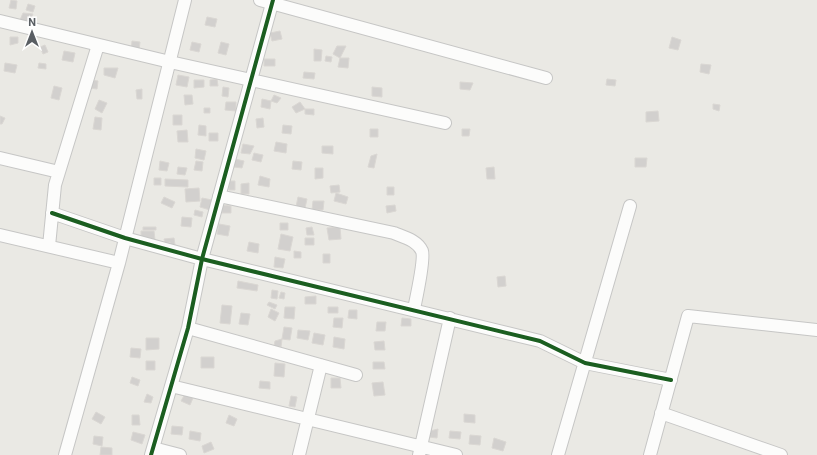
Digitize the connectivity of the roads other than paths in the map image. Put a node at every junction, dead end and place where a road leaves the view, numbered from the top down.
1 (185, 0) edge
2 (260, 0) edge
3 (273, 2) edge
4 (0, 22) edge
5 (98, 45) junction
6 (170, 62) junction
7 (546, 78) dead end
8 (250, 79) junction
9 (445, 123) dead end
10 (0, 158) edge
11 (59, 172) junction
12 (219, 196) junction
13 (630, 206) dead end
14 (52, 213) junction
15 (0, 235) edge
16 (125, 238) junction
17 (49, 246) junction
18 (202, 259) junction
19 (119, 263) junction
20 (414, 309) junction
21 (450, 318) junction
22 (188, 328) junction
23 (817, 330) edge
24 (585, 363) junction
25 (321, 365) junction
26 (356, 375) dead end
27 (671, 380) junction
28 (171, 386) junction
29 (661, 414) junction
30 (308, 420) junction
31 (420, 451) edge
32 (152, 452) edge
33 (65, 455) edge
34 (180, 455) edge
35 (299, 455) edge
36 (456, 455) edge
37 (558, 455) edge
38 (650, 455) edge
39 (781, 455) edge

1 - 6 street
2 - 3 street
3 - 7 street
3 - 8 street
4 - 5 street
5 - 6 street
5 - 11 street
6 - 8 street
6 - 16 street
8 - 9 street
8 - 12 street
10 - 11 street
11 - 14 street
12 - 18 street
12 - 20 street
13 - 24 street
14 - 16 street
14 - 17 street
15 - 17 street
16 - 18 street
16 - 19 street
17 - 19 street
18 - 20 street
18 - 22 street
19 - 33 street
20 - 21 street
21 - 24 street
21 - 31 street
22 - 25 street
22 - 28 street
23 - 27 street
24 - 27 street
24 - 37 street
25 - 26 street
25 - 30 street
27 - 29 street
28 - 30 street
28 - 32 street
29 - 38 street
29 - 39 street
30 - 31 street
30 - 35 street
31 - 36 street
32 - 34 street

